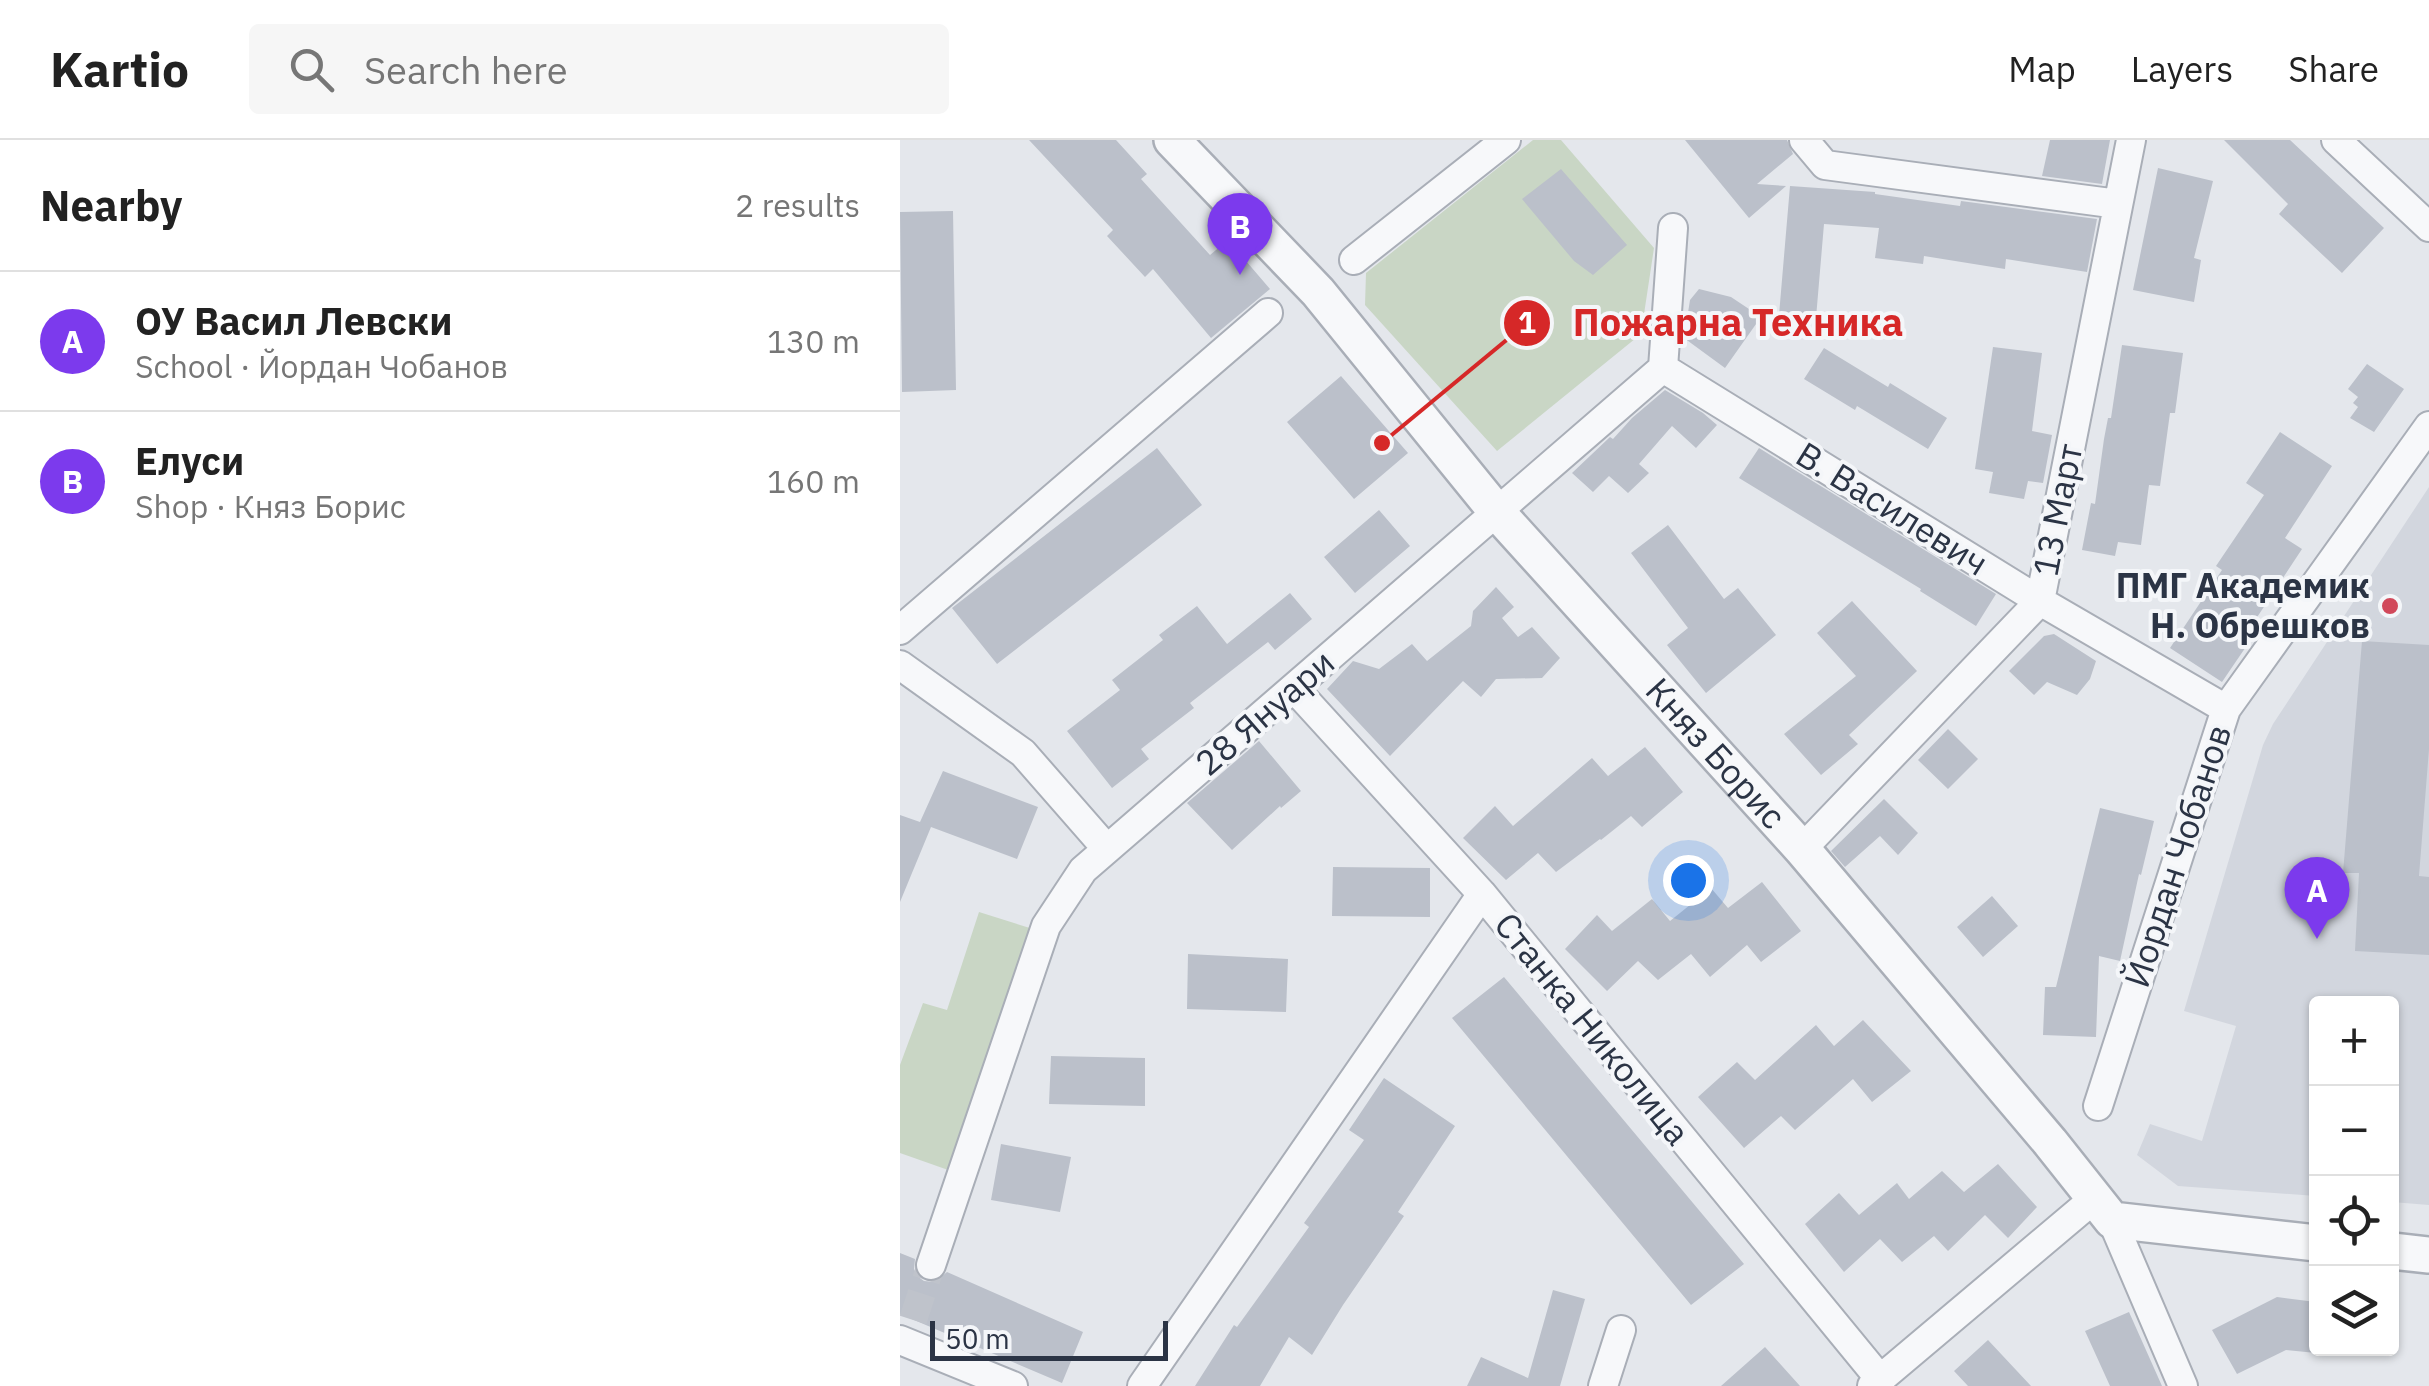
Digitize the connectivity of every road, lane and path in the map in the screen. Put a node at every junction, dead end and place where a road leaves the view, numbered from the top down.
1 (1172, 140) edge
2 (1804, 140) edge
3 (2131, 140) edge
4 (2336, 140) edge
5 (1499, 143) edge
6 (2118, 204) junction
7 (2429, 227) edge
8 (1673, 228) dead end
9 (1354, 260) dead end
10 (1268, 313) dead end
11 (1662, 368) junction
12 (2429, 426) edge
13 (1496, 511) junction
14 (2040, 602) junction
15 (900, 630) edge
16 (900, 664) edge
17 (1294, 688) junction
18 (2226, 710) junction
19 (1106, 850) junction
20 (1802, 850) junction
21 (1482, 894) junction
22 (2098, 1106) dead end
23 (2103, 1209) junction
24 (2309, 1242) edge
25 (2399, 1252) edge
26 (2429, 1255) edge
27 (932, 1266) tunnel mouth
28 (1621, 1330) dead end
29 (906, 1334) edge
30 (1876, 1383) edge
31 (1013, 1386) edge
32 (1142, 1386) edge
33 (1603, 1386) edge
34 (2183, 1386) edge

1 - 13 street, Княз Борис
2 - 6 street
3 - 6 street, 13 Март
4 - 7 street
5 - 9 street
6 - 14 street, 13 Март
8 - 11 street
10 - 15 street
11 - 13 street, 28 Януари
11 - 14 street, В. Василевич
12 - 18 street, Йордан Чобанов
13 - 17 street, 28 Януари
13 - 20 street, Княз Борис
14 - 18 street, В. Василевич
14 - 20 street, 13 Март
16 - 19 street
17 - 19 street, 28 Януари
17 - 21 street, Станка Николица
18 - 22 street, Йордан Чобанов
19 - 27 street, 28 Януари
20 - 23 street, Княз Борис
21 - 30 street, Станка Николица
21 - 32 street
23 - 24 street
23 - 30 street
23 - 34 street
25 - 26 street
28 - 33 street
29 - 31 street

